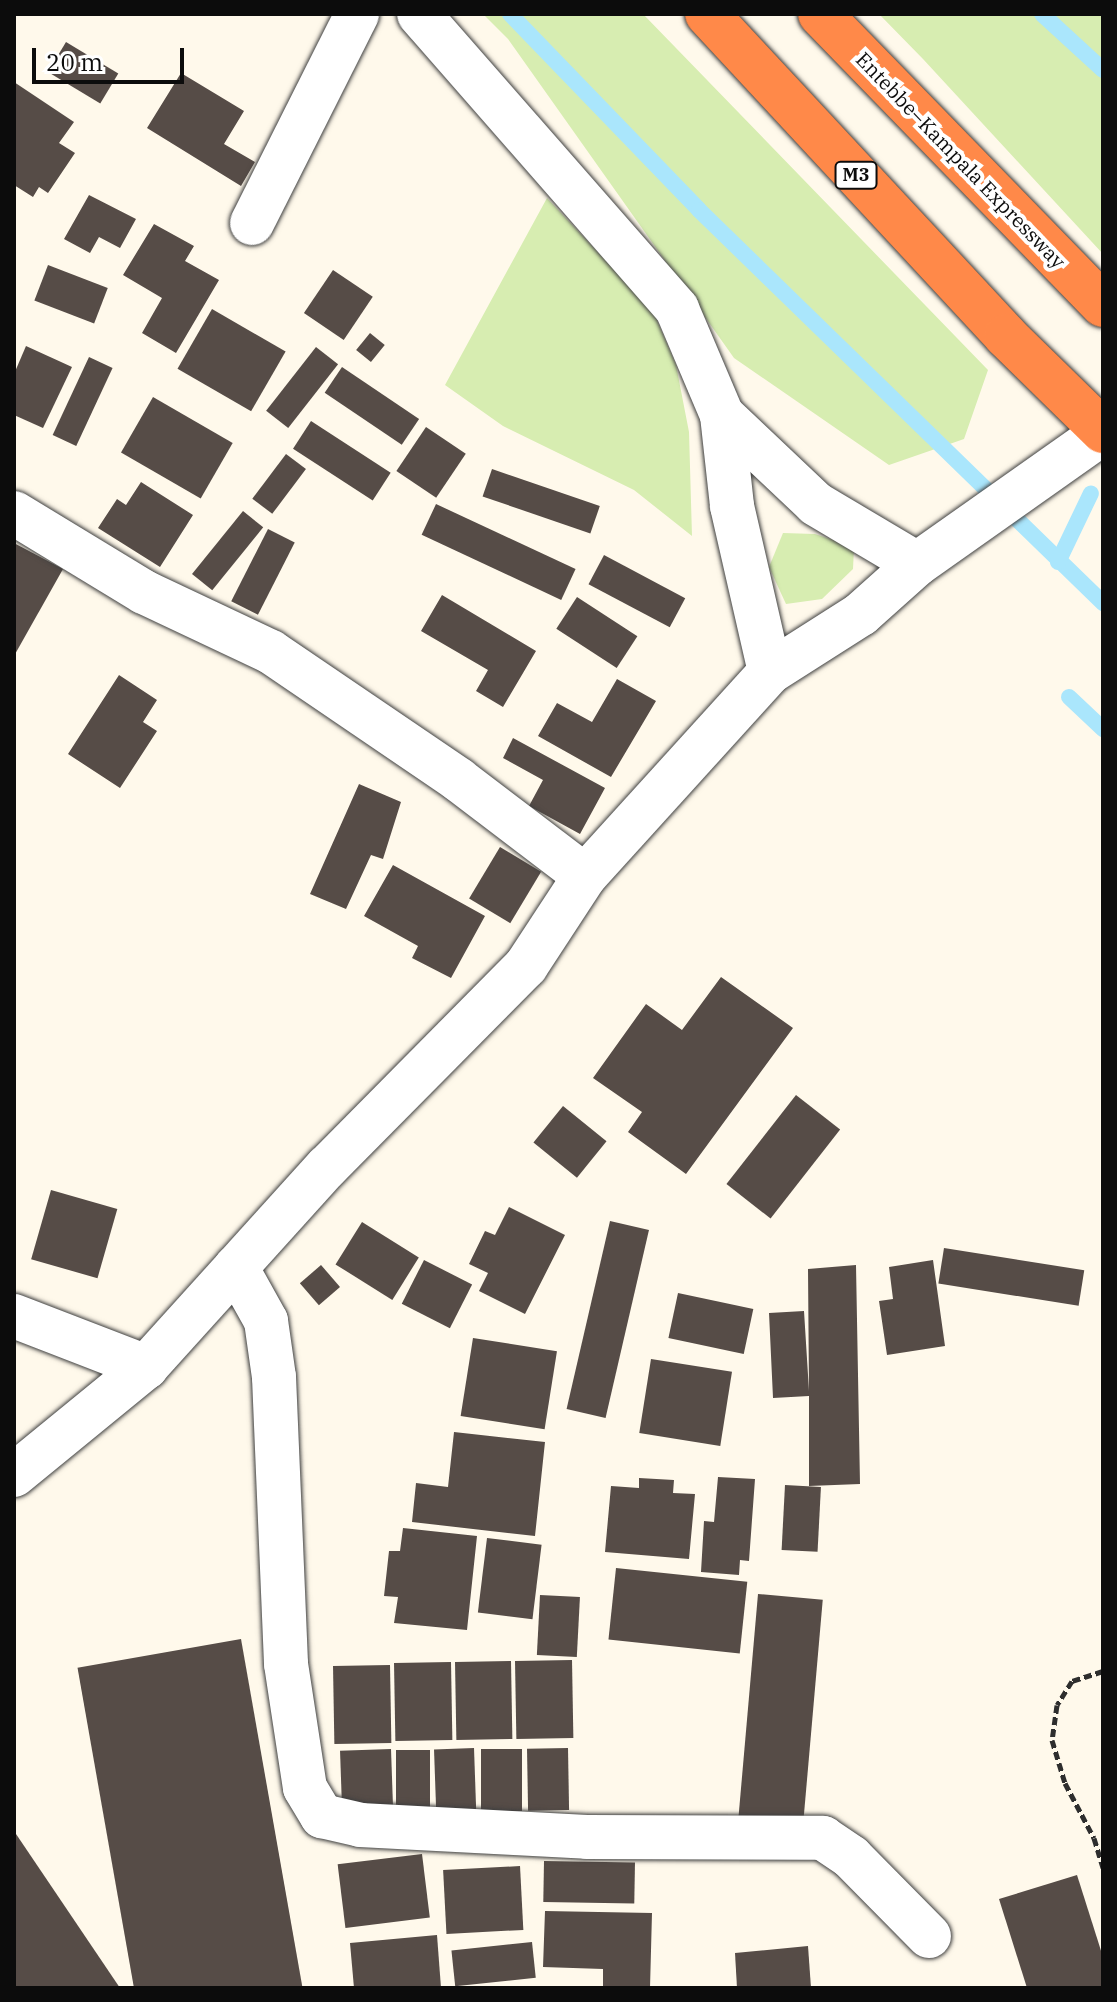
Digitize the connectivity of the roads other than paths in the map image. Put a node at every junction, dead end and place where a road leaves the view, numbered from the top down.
1 (357, 14) edge
2 (419, 14) edge
3 (707, 14) edge
4 (820, 14) edge
5 (252, 223) dead end
6 (1103, 305) edge
7 (722, 415) junction
8 (1103, 432) edge
9 (14, 513) edge
10 (917, 564) junction
11 (770, 672) junction
12 (585, 876) junction
13 (236, 1267) junction
14 (14, 1316) edge
15 (146, 1367) junction
16 (14, 1475) edge
17 (929, 1936) dead end

1 - 5 street
2 - 7 street
3 - 8 highway, M3
4 - 6 highway, Entebbe–Kampala Expressway
7 - 10 street
7 - 11 street
8 - 10 street
9 - 12 street
10 - 11 street
11 - 12 street
12 - 13 street
13 - 15 street
13 - 17 street
14 - 15 street
15 - 16 street

